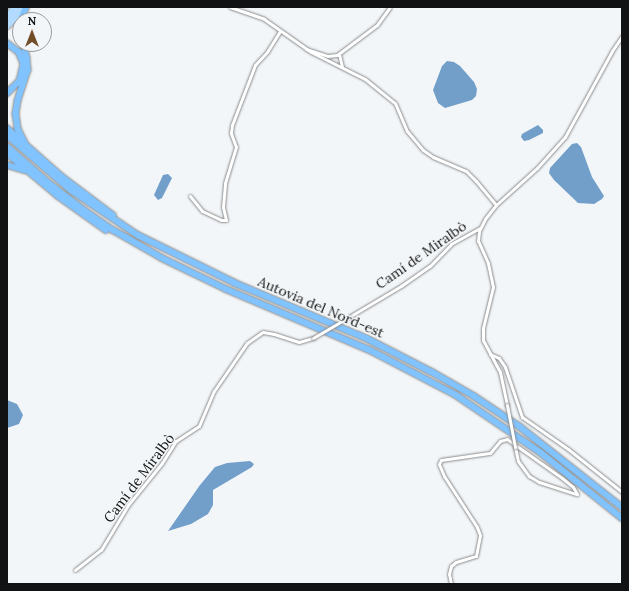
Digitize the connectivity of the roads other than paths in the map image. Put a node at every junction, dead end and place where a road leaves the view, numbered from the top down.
1 (14, 7) edge
2 (19, 7) edge
3 (25, 7) edge
4 (230, 7) edge
5 (390, 7) edge
6 (7, 15) edge
7 (7, 20) edge
8 (7, 26) edge
9 (280, 31) junction
10 (622, 36) edge
11 (7, 43) edge
12 (306, 49) junction
13 (26, 52) edge
14 (338, 54) junction
15 (342, 68) junction
16 (7, 94) edge
17 (7, 128) edge
18 (7, 135) edge
19 (7, 146) edge
20 (28, 148) junction
21 (7, 153) edge
22 (7, 165) edge
23 (29, 173) junction
24 (190, 196) dead end
25 (496, 205) junction
26 (480, 228) junction
27 (157, 245) junction
28 (257, 302) junction
29 (490, 354) junction
30 (622, 492) edge
31 (622, 507) edge
32 (622, 518) edge
33 (75, 570) dead end
34 (451, 584) edge

1 - 6 main road
2 - 7 main road
3 - 8 main road
4 - 9 street
5 - 14 street
9 - 12 street
9 - 24 street
10 - 25 street, Camí de Miralbò
11 - 16 highway
12 - 14 street
12 - 15 street
13 - 20 highway
14 - 15 street
15 - 25 street
17 - 20 highway
18 - 27 highway, Autovia del Nord-est
19 - 28 highway, Autovia del Nord-est
20 - 27 highway
21 - 23 highway
22 - 23 highway
23 - 28 highway
25 - 26 street, Camí de Miralbò
26 - 29 street
26 - 33 street, Camí de Miralbò, bridge
27 - 31 highway, Autovia del Nord-est
28 - 32 highway, Autovia del Nord-est
29 - 30 street
29 - 34 street, bridge

